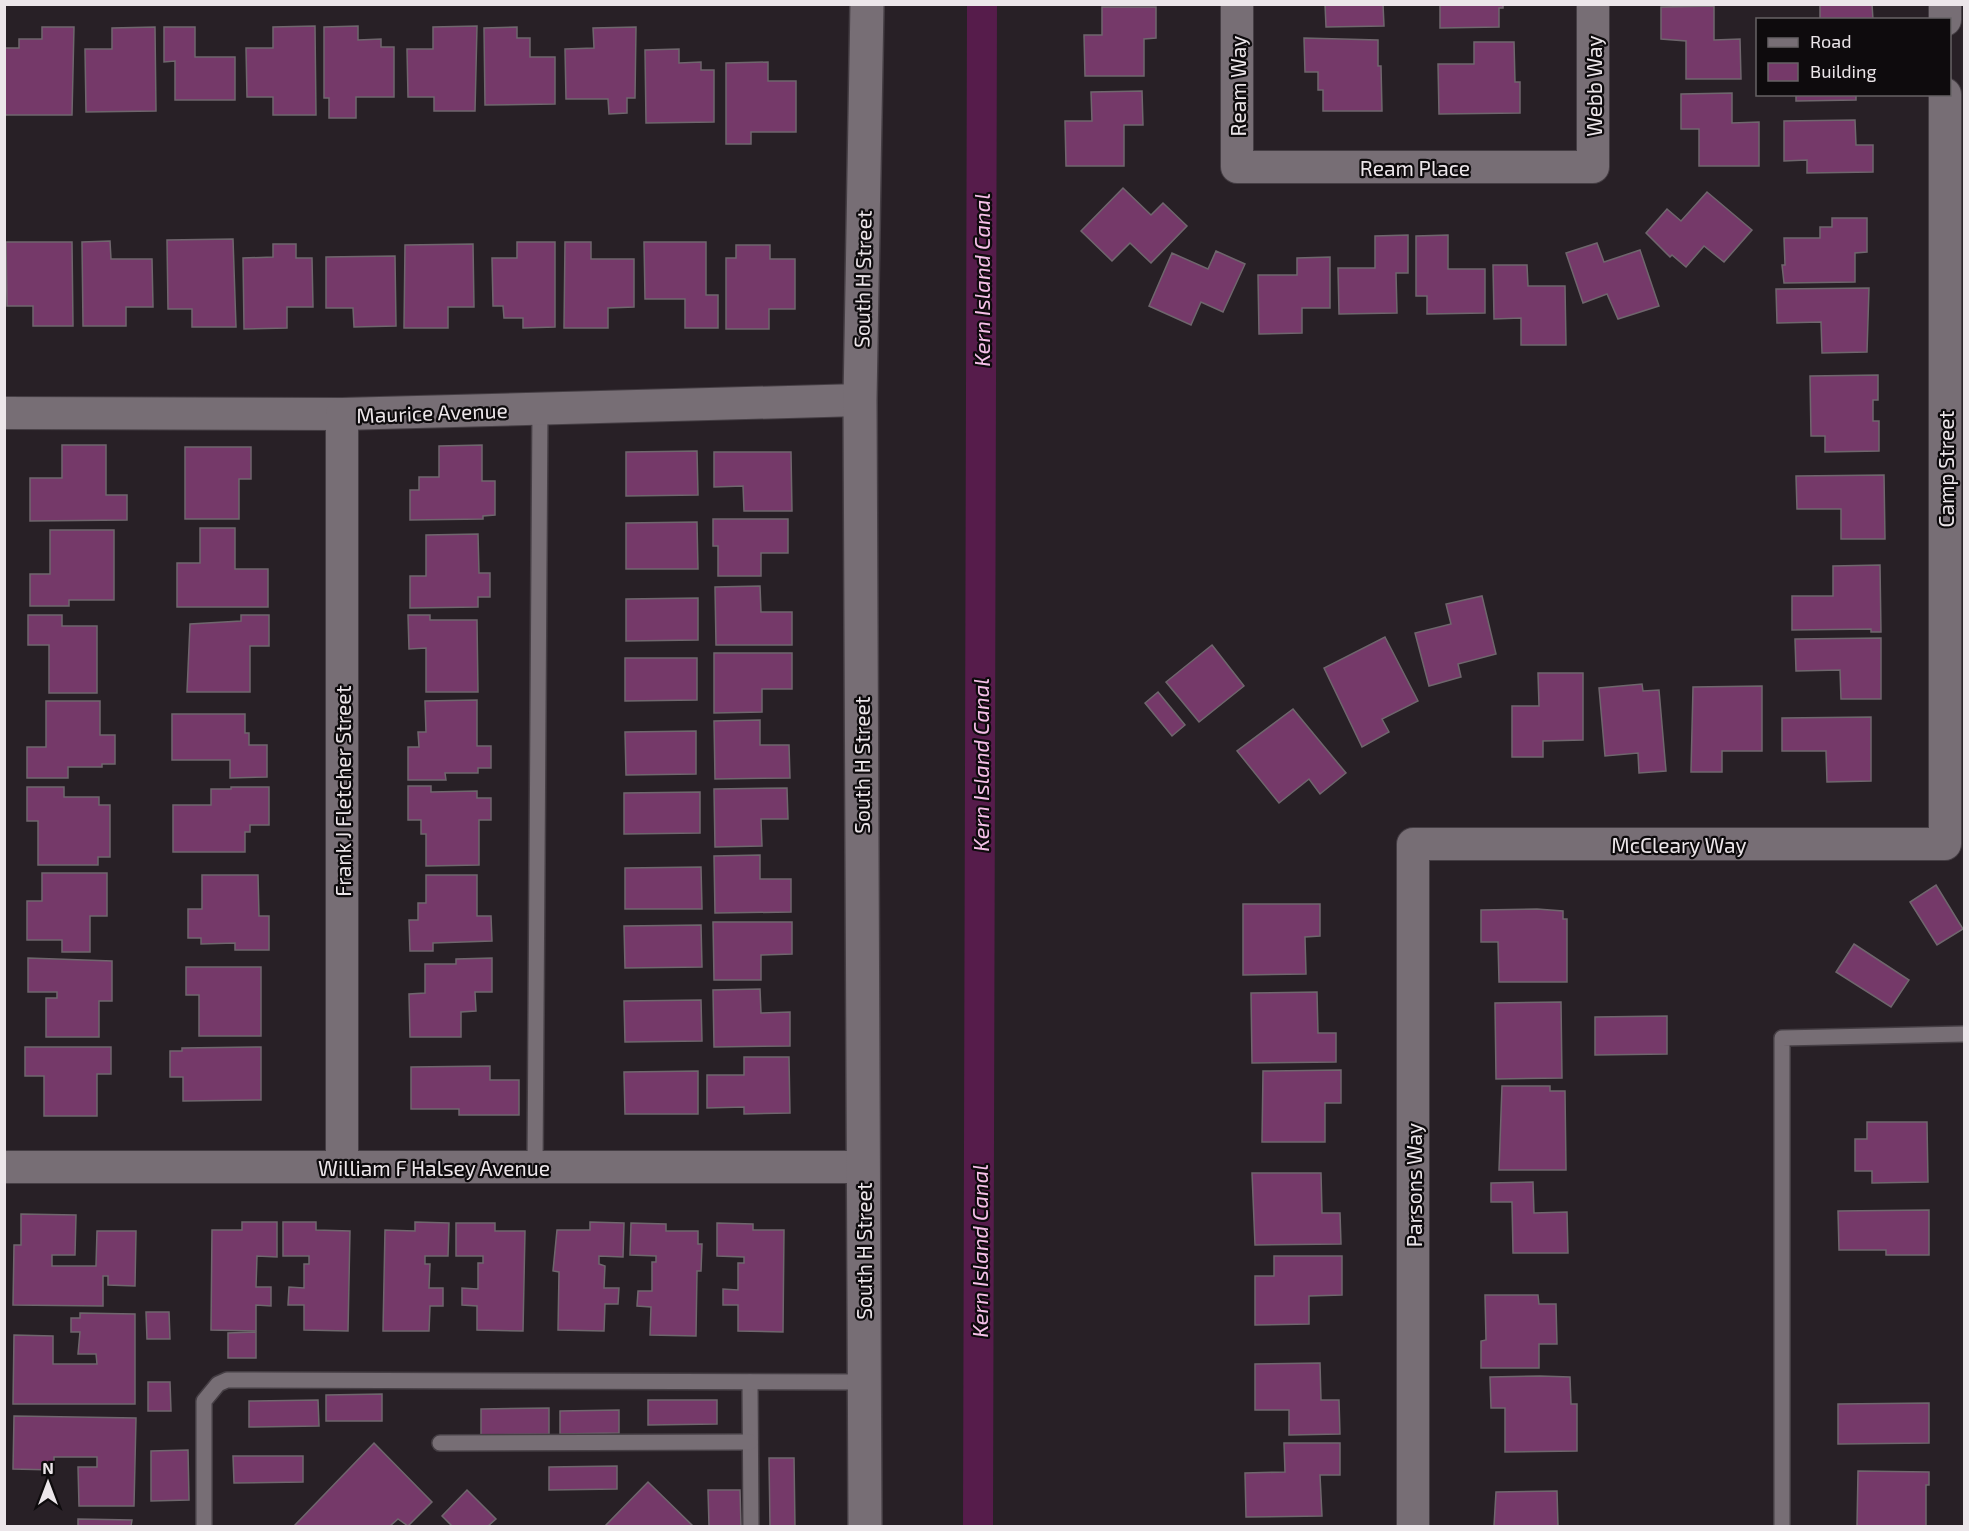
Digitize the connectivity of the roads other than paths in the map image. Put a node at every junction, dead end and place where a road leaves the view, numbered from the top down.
1 (867, 4) edge
2 (1237, 4) edge
3 (1593, 4) edge
4 (1945, 96) edge
5 (1237, 167) joint
6 (1593, 167) joint
7 (860, 400) junction
8 (540, 409) junction
9 (4, 413) edge
10 (342, 414) junction
11 (1955, 660) edge
12 (1413, 844) joint
13 (1945, 844) joint
14 (1965, 1034) edge
15 (4, 1167) edge
16 (342, 1167) junction
17 (536, 1167) junction
18 (863, 1167) junction
19 (750, 1382) junction
20 (864, 1382) junction
21 (750, 1442) junction
22 (440, 1443) dead end
23 (204, 1527) edge
24 (751, 1527) edge
25 (865, 1527) edge
26 (1413, 1527) edge
27 (1782, 1527) edge

1 - 7 street, South H Street
2 - 5 street, Ream Way
3 - 6 street, Webb Way
4 - 11 street, Camp Street
5 - 6 street, Ream Place
7 - 8 street, Maurice Avenue
7 - 18 street, South H Street
8 - 10 street, Maurice Avenue
8 - 17 lane
9 - 10 street, Maurice Avenue
10 - 16 street, Frank J Fletcher Street
11 - 13 street, Camp Street
12 - 13 street, McCleary Way
12 - 26 street, Parsons Way
14 - 27 lane
15 - 16 street, William F Halsey Avenue
16 - 17 street, William F Halsey Avenue
17 - 18 street, William F Halsey Avenue
18 - 20 street, South H Street
19 - 20 lane
19 - 21 lane
19 - 23 lane
20 - 25 street, South H Street
21 - 22 lane
21 - 24 lane

